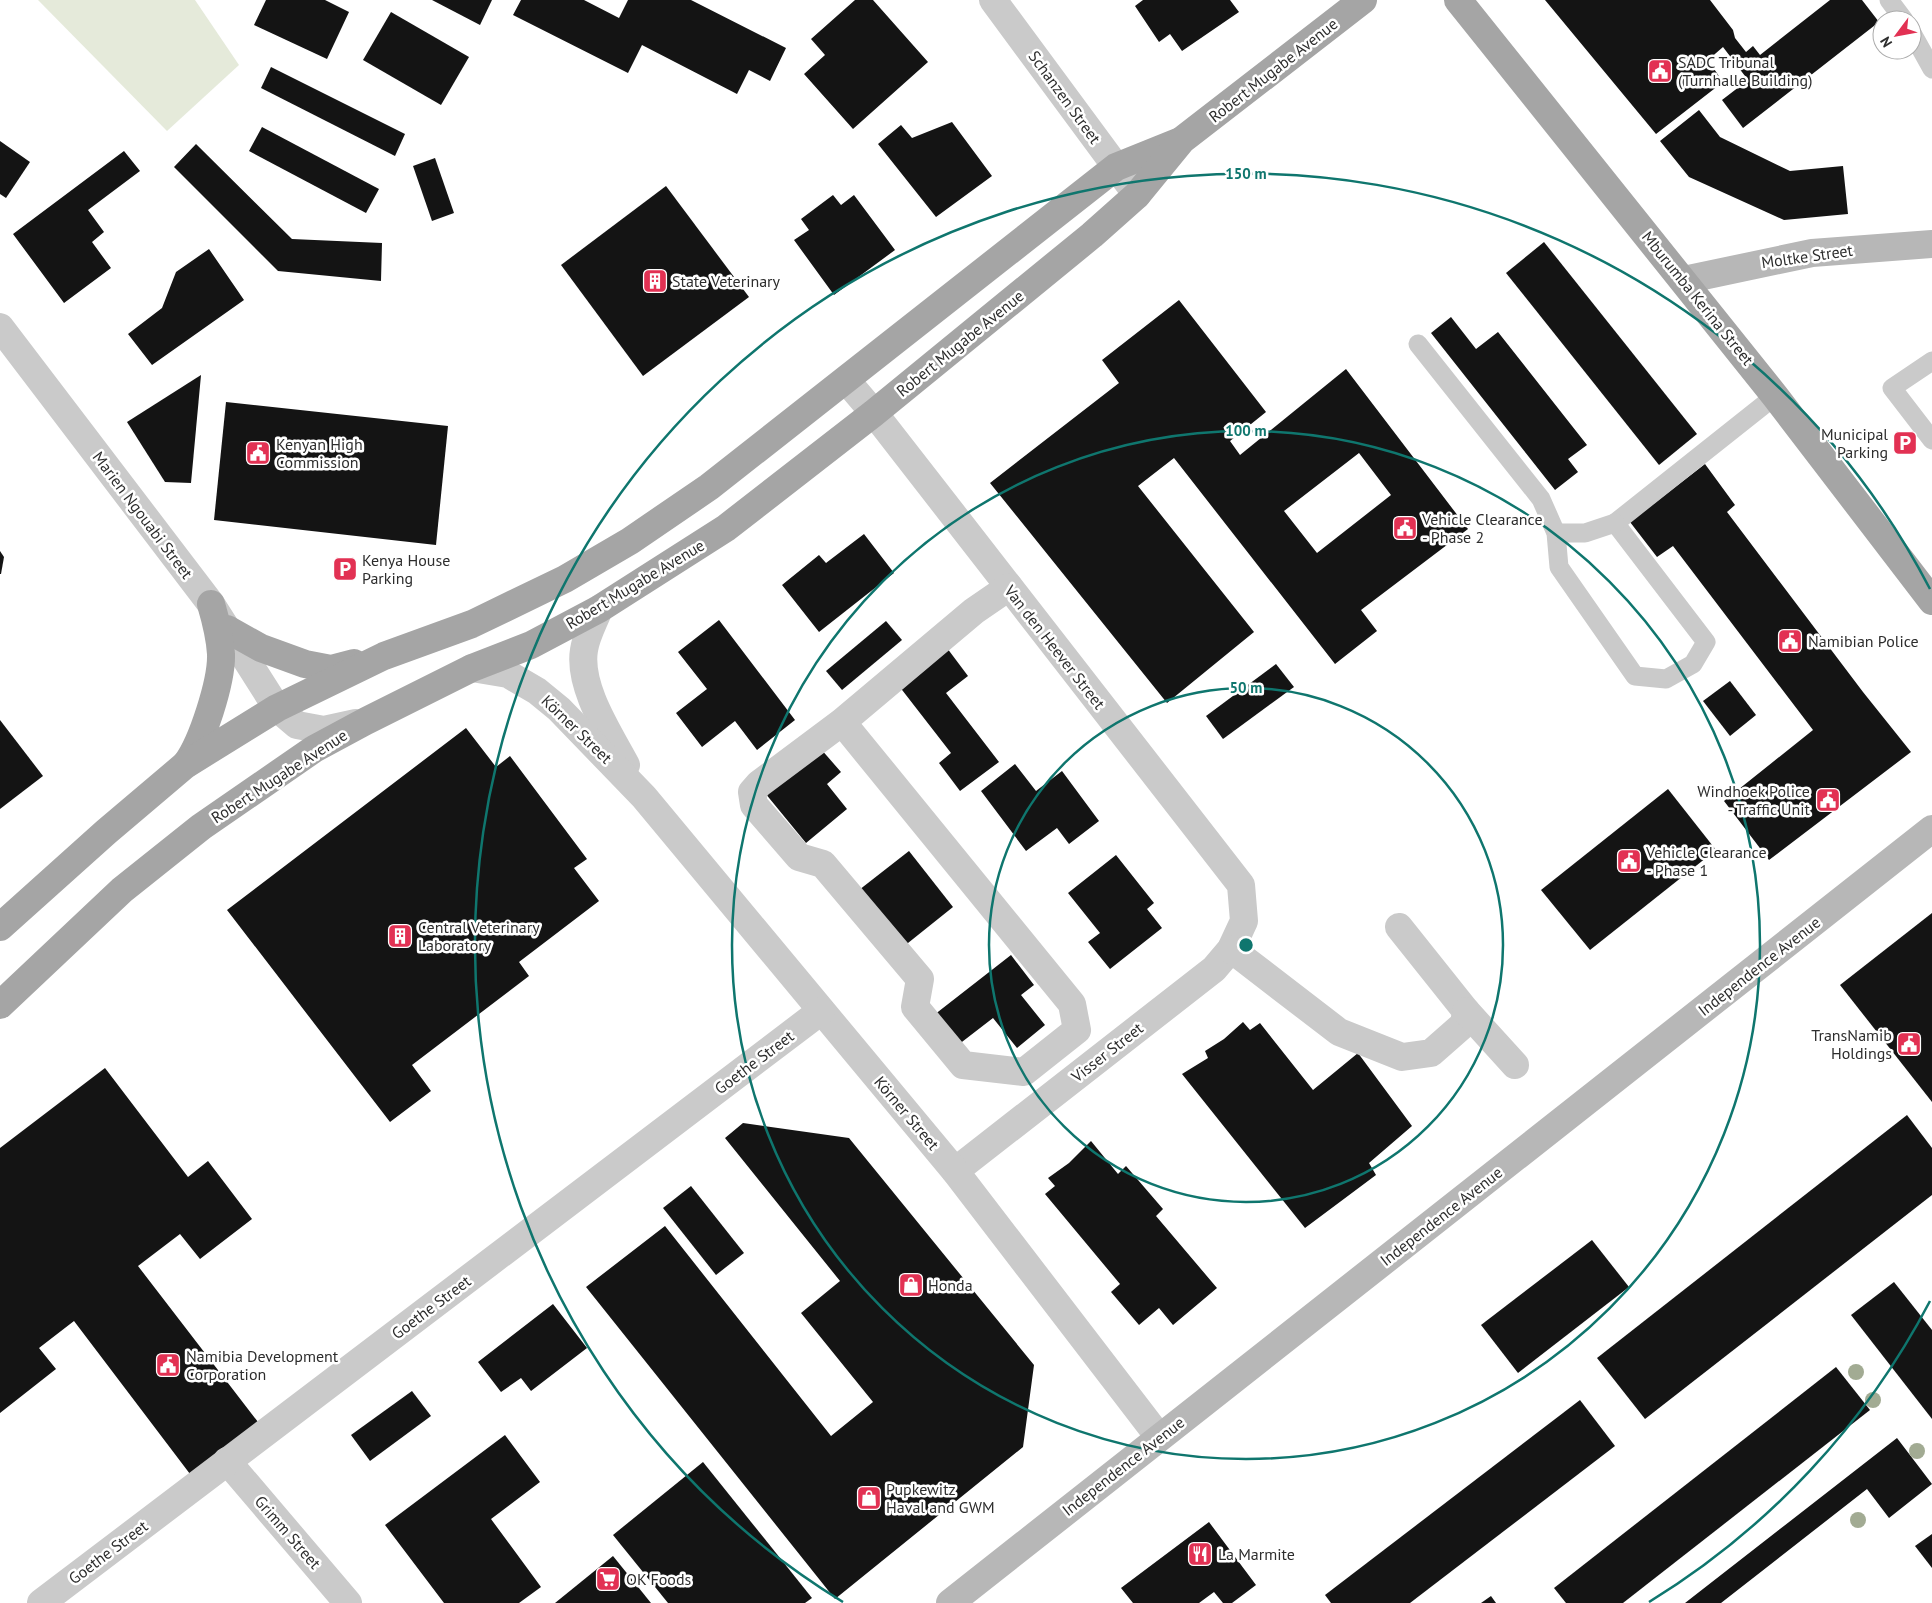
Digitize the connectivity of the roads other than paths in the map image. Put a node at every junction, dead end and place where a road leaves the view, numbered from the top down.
1 (993, 0) edge
2 (1363, 0) edge
3 (1458, 0) edge
4 (1922, 50) edge
5 (1932, 68) edge
6 (1182, 140) junction
7 (1116, 167) junction
8 (1137, 195) junction
9 (1932, 244) edge
10 (1684, 280) junction
11 (0, 327) edge
12 (1418, 344) dead end
13 (1932, 362) edge
14 (846, 380) junction
15 (1775, 396) junction
16 (874, 413) junction
17 (1932, 440) edge
18 (1614, 523) junction
19 (1556, 533) junction
20 (1009, 587) junction
21 (1932, 602) edge
22 (211, 604) junction
23 (599, 610) junction
24 (227, 629) junction
25 (384, 656) junction
26 (472, 668) junction
27 (277, 708) junction
28 (366, 721) junction
29 (842, 722) junction
30 (185, 765) junction
31 (644, 797) junction
32 (1932, 829) edge
33 (1244, 921) joint
34 (0, 927) edge
35 (1400, 927) dead end
36 (1232, 948) junction
37 (0, 1005) edge
38 (821, 1011) junction
39 (1466, 1011) junction
40 (1515, 1065) dead end
41 (955, 1171) junction
42 (1159, 1437) junction
43 (227, 1461) junction
44 (41, 1603) edge
45 (348, 1603) edge
46 (950, 1603) edge

1 - 7 street, Schanzen Street
2 - 6 main road, Robert Mugabe Avenue
3 - 10 main road, Mburumba Kerina Street
4 - 5 lane
6 - 7 main road, Robert Mugabe Avenue
6 - 8 main road, Robert Mugabe Avenue
7 - 8 street, Schanzen Street
7 - 14 main road, Robert Mugabe Avenue
8 - 16 main road, Robert Mugabe Avenue
9 - 10 main road, Moltke Street
10 - 15 main road, Mburumba Kerina Street
11 - 22 street, Marien Ngouabi Street
12 - 19 lane
13 - 17 lane
14 - 16 street, Van den Heever Street
14 - 25 main road, Robert Mugabe Avenue
15 - 18 lane
15 - 21 main road, Mburumba Kerina Street
16 - 20 street, Van den Heever Street
16 - 23 main road, Robert Mugabe Avenue
18 - 19 lane
18 - 19 lane
20 - 29 street
20 - 33 street, Van den Heever Street
22 - 24 street, Marien Ngouabi Street
22 - 30 main road
23 - 26 main road, Robert Mugabe Avenue
23 - 31 street, Körner Street
24 - 25 main road
24 - 27 street, Marien Ngouabi Street
25 - 27 main road, Robert Mugabe Avenue
26 - 28 main road, Robert Mugabe Avenue
26 - 31 street, Körner Street
27 - 28 street, Marien Ngouabi Street
27 - 30 main road, Robert Mugabe Avenue
28 - 37 main road, Robert Mugabe Avenue
29 - 29 street
30 - 34 main road, Robert Mugabe Avenue
31 - 38 street, Körner Street
32 - 42 main road, Independence Avenue
33 - 36 street, Visser Street
35 - 39 street
36 - 39 street
36 - 41 street, Visser Street
38 - 41 street, Körner Street
38 - 43 street, Goethe Street
39 - 40 street
41 - 42 street, Körner Street
42 - 46 main road, Independence Avenue
43 - 44 street, Goethe Street
43 - 45 street, Grimm Street

